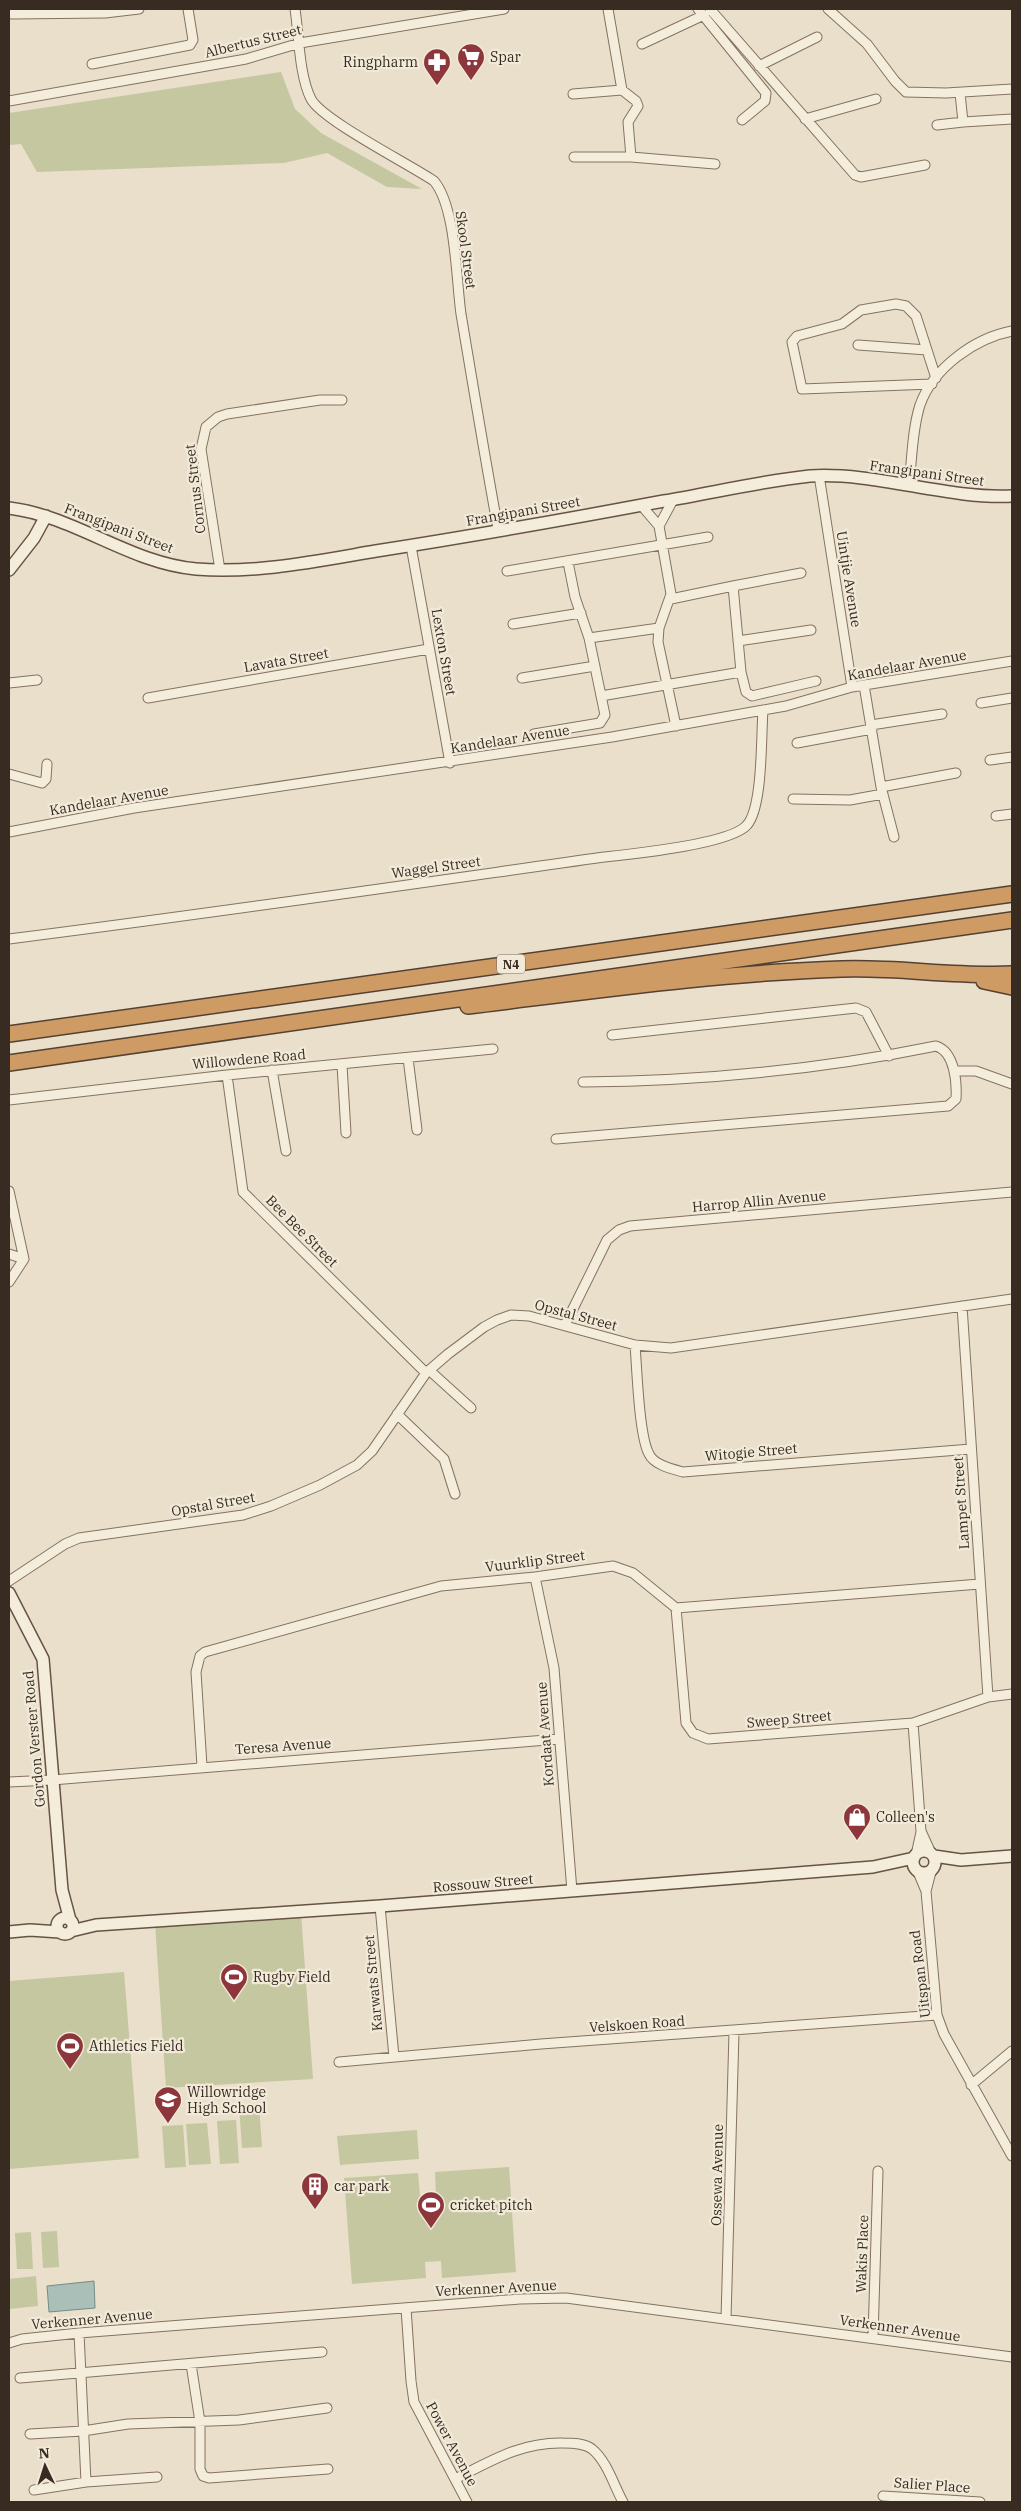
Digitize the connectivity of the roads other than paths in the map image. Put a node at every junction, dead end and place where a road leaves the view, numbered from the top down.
1 (140, 9) edge
2 (188, 9) edge
3 (295, 9) edge
4 (504, 9) edge
5 (608, 9) edge
6 (828, 9) edge
7 (704, 11) edge
8 (12, 14) dead end
9 (817, 37) dead end
10 (300, 43) junction
11 (642, 44) dead end
12 (92, 64) dead end
13 (759, 66) junction
14 (1012, 89) edge
15 (622, 90) junction
16 (960, 93) junction
17 (573, 94) dead end
18 (876, 99) dead end
19 (9, 101) edge
20 (805, 118) junction
21 (1012, 119) edge
22 (742, 120) dead end
23 (962, 122) junction
24 (937, 125) dead end
25 (574, 157) dead end
26 (632, 157) junction
27 (715, 164) dead end
28 (925, 165) dead end
29 (1012, 331) edge
30 (858, 345) dead end
31 (927, 350) junction
32 (934, 381) junction
33 (342, 400) dead end
34 (819, 475) junction
35 (909, 485) junction
36 (1012, 496) edge
37 (673, 500) junction
38 (641, 506) junction
39 (9, 508) edge
40 (46, 516) junction
41 (659, 526) junction
42 (498, 529) junction
43 (708, 537) dead end
44 (411, 546) junction
45 (662, 546) junction
46 (568, 562) junction
47 (9, 570) edge
48 (220, 570) junction
49 (507, 571) dead end
50 (801, 573) dead end
51 (733, 586) junction
52 (671, 599) junction
53 (581, 613) junction
54 (513, 624) dead end
55 (659, 628) junction
56 (811, 630) dead end
57 (589, 638) junction
58 (738, 641) junction
59 (429, 648) junction
60 (1012, 661) edge
61 (595, 666) junction
62 (741, 672) junction
63 (522, 678) dead end
64 (37, 680) dead end
65 (816, 681) dead end
66 (9, 683) edge
67 (667, 685) junction
68 (864, 685) junction
69 (852, 687) junction
70 (601, 696) junction
71 (148, 698) dead end
72 (1012, 698) edge
73 (981, 702) dead end
74 (763, 710) junction
75 (942, 714) dead end
76 (676, 726) junction
77 (871, 727) junction
78 (534, 734) dead end
79 (797, 743) dead end
80 (1012, 757) edge
81 (990, 760) dead end
82 (450, 763) junction
83 (47, 764) dead end
84 (956, 773) dead end
85 (9, 774) edge
86 (882, 790) junction
87 (792, 799) dead end
88 (1012, 814) edge
89 (996, 816) dead end
90 (9, 832) edge
91 (894, 837) dead end
92 (1012, 894) edge
93 (1012, 920) edge
94 (9, 939) edge
95 (930, 972) junction
96 (1012, 974) edge
97 (1012, 987) edge
98 (258, 1028) junction
99 (9, 1034) edge
100 (612, 1035) dead end
101 (493, 1049) dead end
102 (889, 1056) junction
103 (408, 1058) junction
104 (9, 1063) edge
105 (342, 1065) junction
106 (272, 1070) junction
107 (955, 1071) junction
108 (227, 1075) junction
109 (583, 1082) dead end
110 (1012, 1084) edge
111 (9, 1100) edge
112 (417, 1130) dead end
113 (346, 1133) dead end
114 (556, 1139) dead end
115 (286, 1151) dead end
116 (9, 1191) edge
117 (1012, 1192) edge
118 (10, 1205) edge
119 (9, 1254) edge
120 (24, 1259) junction
121 (11, 1279) edge
122 (1012, 1299) edge
123 (962, 1306) junction
124 (565, 1325) junction
125 (635, 1345) junction
126 (427, 1371) junction
127 (472, 1408) dead end
128 (397, 1414) junction
129 (971, 1448) junction
130 (455, 1494) dead end
131 (535, 1577) junction
132 (9, 1581) edge
133 (980, 1584) junction
134 (9, 1593) edge
135 (676, 1608) junction
136 (1012, 1694) edge
137 (988, 1697) junction
138 (912, 1723) junction
139 (559, 1739) junction
140 (202, 1766) junction
141 (52, 1780) junction
142 (9, 1782) edge
143 (921, 1832) junction
144 (932, 1855) junction
145 (915, 1856) junction
146 (1012, 1856) edge
147 (961, 1860) junction
148 (873, 1867) junction
149 (931, 1871) junction
150 (918, 1872) junction
151 (572, 1891) junction
152 (926, 1891) junction
153 (380, 1906) junction
154 (65, 1924) junction
155 (9, 1932) edge
156 (937, 2015) junction
157 (734, 2032) junction
158 (1012, 2052) edge
159 (394, 2057) junction
160 (339, 2062) dead end
161 (971, 2085) junction
162 (1012, 2156) edge
163 (878, 2171) dead end
164 (406, 2308) junction
165 (726, 2319) junction
166 (79, 2334) junction
167 (873, 2338) junction
168 (9, 2343) edge
169 (322, 2352) dead end
170 (1012, 2356) edge
171 (190, 2364) junction
172 (80, 2372) junction
173 (20, 2378) dead end
174 (327, 2408) dead end
175 (200, 2422) junction
176 (83, 2432) junction
177 (30, 2434) dead end
178 (328, 2469) dead end
179 (157, 2477) dead end
180 (455, 2479) junction
181 (86, 2482) junction
182 (34, 2490) dead end
183 (883, 2496) dead end
184 (467, 2502) edge
185 (623, 2502) edge
186 (980, 2502) edge

1 - 8 street
2 - 12 street
3 - 10 street, Skool Street
4 - 10 street, Albertus Street
5 - 15 street
6 - 16 street
7 - 11 street
7 - 13 street
7 - 22 street
9 - 13 street
10 - 19 street, Albertus Street
10 - 42 street, Skool Street
13 - 20 street
14 - 16 street
15 - 17 street
15 - 26 street
16 - 23 street
18 - 20 street
20 - 28 street
21 - 23 street
23 - 24 street
25 - 26 street
26 - 27 street
29 - 32 street
30 - 31 street
31 - 32 street
31 - 32 street
32 - 35 street
33 - 48 street, Cornus Street
34 - 35 street, Frangipani Street
34 - 37 street, Frangipani Street
34 - 69 street, Uintjie Avenue
35 - 36 street, Frangipani Street
37 - 38 street, Frangipani Street
37 - 41 street
38 - 41 street
38 - 42 street, Frangipani Street
39 - 40 street, Frangipani Street
40 - 47 street
40 - 48 street, Frangipani Street
41 - 45 street
42 - 44 street, Frangipani Street
43 - 45 street
44 - 48 street, Frangipani Street
44 - 59 street, Lexton Street
45 - 46 street
45 - 52 street
46 - 49 street
46 - 53 street
50 - 51 street
51 - 52 street
51 - 58 street
52 - 55 street
53 - 54 street
53 - 57 street
55 - 57 street
55 - 67 street
56 - 58 street
57 - 61 street
58 - 62 street
59 - 71 street, Lavata Street
59 - 82 street, Lexton Street
60 - 68 street, Kandelaar Avenue
61 - 63 street
61 - 70 street
62 - 65 street
62 - 67 street
64 - 66 street
67 - 70 street
67 - 76 street
68 - 69 street, Kandelaar Avenue
68 - 77 street
69 - 74 street, Kandelaar Avenue
70 - 78 street
72 - 73 street
74 - 76 street, Kandelaar Avenue
74 - 94 street, Waggel Street
75 - 77 street
76 - 82 street, Kandelaar Avenue
77 - 79 street
77 - 86 street
80 - 81 street
82 - 90 street, Kandelaar Avenue
83 - 85 street
84 - 86 street
86 - 87 street
86 - 91 street
88 - 89 street
92 - 99 highway, N4
93 - 98 highway, N4
95 - 96 highway
95 - 97 highway
95 - 98 highway
98 - 104 highway, N4
100 - 102 street
101 - 103 street, Willowdene Road
102 - 107 street
102 - 109 street
103 - 105 street, Willowdene Road
103 - 112 street
105 - 106 street, Willowdene Road
105 - 113 street
106 - 108 street, Willowdene Road
106 - 115 street
107 - 110 street
107 - 114 street
108 - 111 street, Willowdene Road
108 - 126 street, Bee Bee Street
116 - 118 street
117 - 124 street, Harrop Allin Avenue
118 - 120 street
119 - 120 street
120 - 121 street
122 - 123 street, Opstal Street
123 - 125 street, Opstal Street
123 - 129 street, Lampet Street
124 - 125 street, Opstal Street
124 - 126 street, Opstal Street
125 - 129 street, Witogie Street
126 - 127 street, Bee Bee Street
126 - 128 street, Opstal Street
128 - 130 street
128 - 132 street, Opstal Street
129 - 133 street, Lampet Street
131 - 135 street, Vuurklip Street
131 - 139 street, Kordaat Avenue
131 - 140 street, Vuurklip Street
133 - 135 street
133 - 137 street, Lampet Street
134 - 141 street, Gordon Verster Road
135 - 138 street, Sweep Street
136 - 137 street, Sweep Street
137 - 138 street, Sweep Street
138 - 143 street
139 - 140 street, Teresa Avenue
139 - 151 street, Kordaat Avenue
140 - 141 street, Teresa Avenue
141 - 142 street, Teresa Avenue
141 - 154 street, Gordon Verster Road
143 - 144 street
143 - 145 street
144 - 145 street
144 - 147 street
144 - 149 street
145 - 148 street, Rossouw Street
145 - 150 street
146 - 147 street
147 - 149 street
148 - 150 street, Rossouw Street
148 - 151 street, Rossouw Street
149 - 150 street
149 - 152 street, Uitspan Road
150 - 152 street, Uitspan Road
151 - 153 street, Rossouw Street
152 - 156 street, Uitspan Road
153 - 154 street, Rossouw Street
153 - 159 street, Karwats Street
154 - 155 street, Rossouw Street
156 - 157 street, Velskoen Road
156 - 161 street, Uitspan Road
157 - 159 street, Velskoen Road
157 - 165 street, Ossewa Avenue
158 - 161 street
159 - 160 street, Velskoen Road
161 - 162 street, Uitspan Road
163 - 167 street, Wakis Place
164 - 165 street, Verkenner Avenue
164 - 166 street, Verkenner Avenue
164 - 180 street, Power Avenue
165 - 167 street, Verkenner Avenue
166 - 168 street, Verkenner Avenue
166 - 172 street
167 - 170 street, Verkenner Avenue
169 - 171 street
171 - 172 street
171 - 175 street
172 - 173 street
172 - 176 street
174 - 175 street
175 - 176 street
175 - 178 street
176 - 177 street
176 - 181 street
179 - 181 street
180 - 184 street, Power Avenue
180 - 185 street
181 - 182 street
183 - 186 street, Salier Place

